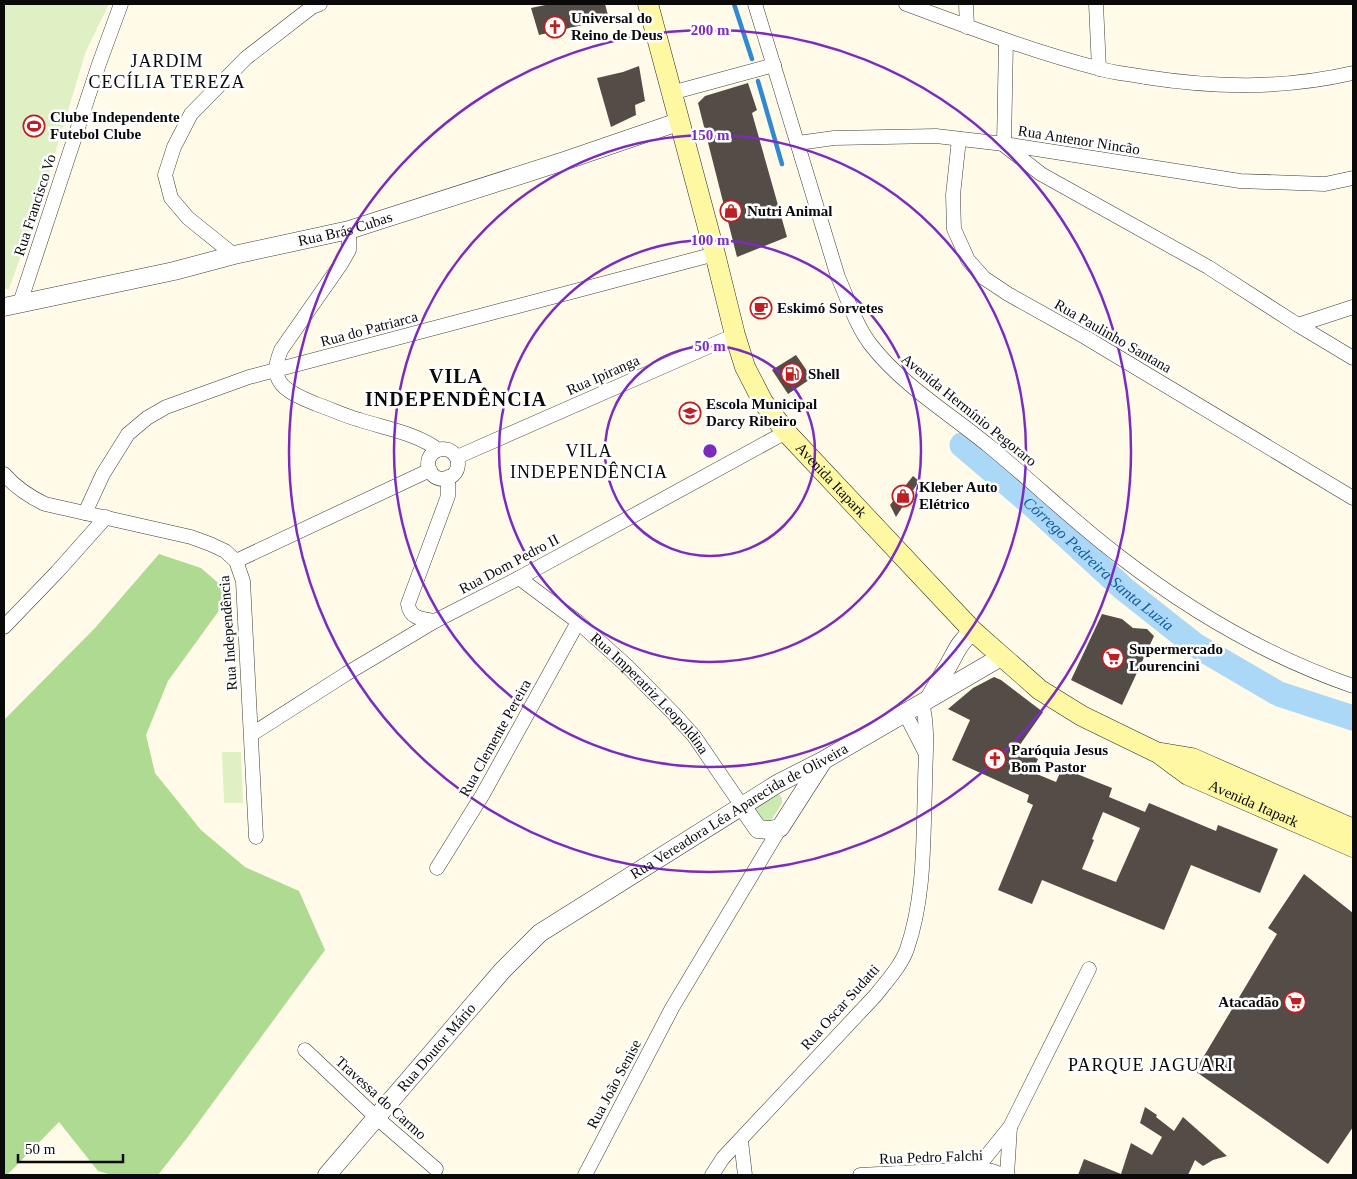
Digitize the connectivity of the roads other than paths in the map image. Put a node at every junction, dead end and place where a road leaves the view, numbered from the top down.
1 (121, 4) edge
2 (320, 4) edge
3 (648, 4) edge
4 (755, 4) edge
5 (906, 4) edge
6 (966, 4) edge
7 (1096, 4) edge
8 (967, 27) junction
9 (1006, 42) junction
10 (774, 65) junction
11 (1099, 69) junction
12 (1353, 73) edge
13 (671, 92) junction
14 (678, 122) junction
15 (958, 139) junction
16 (798, 143) junction
17 (1004, 144) junction
18 (1353, 178) edge
19 (349, 230) junction
20 (234, 254) junction
21 (715, 254) junction
22 (12, 305) edge
23 (1353, 307) edge
24 (1298, 325) junction
25 (734, 335) junction
26 (1353, 358) edge
27 (276, 370) junction
28 (786, 432) junction
29 (438, 450) junction
30 (456, 457) junction
31 (430, 470) junction
32 (4, 474) edge
33 (448, 478) junction
34 (1353, 498) edge
35 (85, 513) junction
36 (106, 517) junction
37 (236, 561) junction
38 (519, 578) junction
39 (435, 622) junction
40 (578, 622) junction
41 (4, 627) edge
42 (973, 631) junction
43 (1001, 657) junction
44 (1353, 686) edge
45 (925, 700) junction
46 (905, 713) junction
47 (252, 734) junction
48 (1158, 752) junction
49 (925, 753) junction
50 (824, 760) junction
51 (777, 784) junction
52 (796, 802) junction
53 (742, 806) junction
54 (780, 828) junction
55 (758, 829) junction
56 (1353, 829) edge
57 (256, 837) dead end
58 (1353, 847) edge
59 (765, 853) junction
60 (437, 868) dead end
61 (550, 927) joint
62 (1089, 969) dead end
63 (305, 1050) dead end
64 (377, 1118) junction
65 (1010, 1127) junction
66 (741, 1141) junction
67 (436, 1169) dead end
68 (976, 1169) junction
69 (327, 1175) edge
70 (585, 1175) edge
71 (712, 1175) edge
72 (745, 1175) edge
73 (860, 1175) edge
74 (1003, 1175) edge
75 (1008, 1175) edge

1 - 22 street, Rua Francisco Vo
2 - 20 street
3 - 13 main road, Avenida Itapark
4 - 10 street, Avenida Hermínio Pegoraro
5 - 8 street
6 - 8 street
7 - 11 street
8 - 9 street
9 - 11 street
9 - 17 street
10 - 13 street
10 - 16 street, Avenida Hermínio Pegoraro
11 - 12 street
13 - 14 main road, Avenida Itapark
14 - 19 street, Rua Brás Cubas
14 - 21 main road, Avenida Itapark
15 - 16 street, Rua Antenor Nincão
15 - 17 street, Rua Antenor Nincão
15 - 34 street, Rua Paulinho Santana
16 - 44 street, Avenida Hermínio Pegoraro
17 - 18 street, Rua Antenor Nincão
17 - 24 street
19 - 20 street, Rua Brás Cubas
19 - 27 street
20 - 22 street, Rua Brás Cubas
21 - 25 main road, Avenida Itapark
21 - 27 street, Rua do Patriarca
23 - 24 street
24 - 26 street
25 - 28 main road, Avenida Itapark
25 - 30 street, Rua Ipiranga
27 - 29 street
27 - 35 street, Rua do Patriarca
28 - 38 street, Rua Dom Pedro II
28 - 42 main road, Avenida Itapark
29 - 30 street
29 - 31 street
30 - 33 street
31 - 33 street
31 - 37 street
32 - 35 street, Rua Independência
33 - 39 street
35 - 36 street, Rua Independência
36 - 37 street, Rua Independência
36 - 41 street
37 - 47 street, Rua Independência
38 - 39 street, Rua Dom Pedro II
38 - 40 street, Rua Imperatriz Leopoldina
39 - 47 street, Rua Dom Pedro II
40 - 53 street, Rua Imperatriz Leopoldina
40 - 60 street, Rua Clemente Pereira
42 - 43 main road, Avenida Itapark
42 - 45 street, Rua Vereadora Léa Aparecida de Oliveira
43 - 45 street, Rua Vereadora Léa Aparecida de Oliveira
43 - 48 main road, Avenida Itapark
45 - 46 street, Rua Vereadora Léa Aparecida de Oliveira
45 - 49 street, Rua Oscar Sudatti
46 - 49 street, Rua Oscar Sudatti
46 - 50 street, Rua Vereadora Léa Aparecida de Oliveira
47 - 57 street, Rua Independência
48 - 56 main road, Avenida Itapark
48 - 58 main road, Avenida Itapark
49 - 66 street, Rua Oscar Sudatti
50 - 51 street, Rua Vereadora Léa Aparecida de Oliveira
50 - 52 street
51 - 52 street
51 - 53 street, Rua Vereadora Léa Aparecida de Oliveira
52 - 54 street
53 - 55 street, Rua Imperatriz Leopoldina
53 - 61 street, Rua Vereadora Léa Aparecida de Oliveira
54 - 55 street
54 - 59 street, Rua João Senise
55 - 59 street
59 - 70 street, Rua João Senise
61 - 64 street, Rua Doutor Mário
62 - 65 street
63 - 64 street, Travessa do Carmo
64 - 67 street, Travessa do Carmo
64 - 69 street, Rua Doutor Mário
65 - 68 street
65 - 75 street
66 - 71 street, Rua Oscar Sudatti
66 - 72 street
68 - 73 street, Rua Pedro Falchi
68 - 74 street, Rua Pedro Falchi

